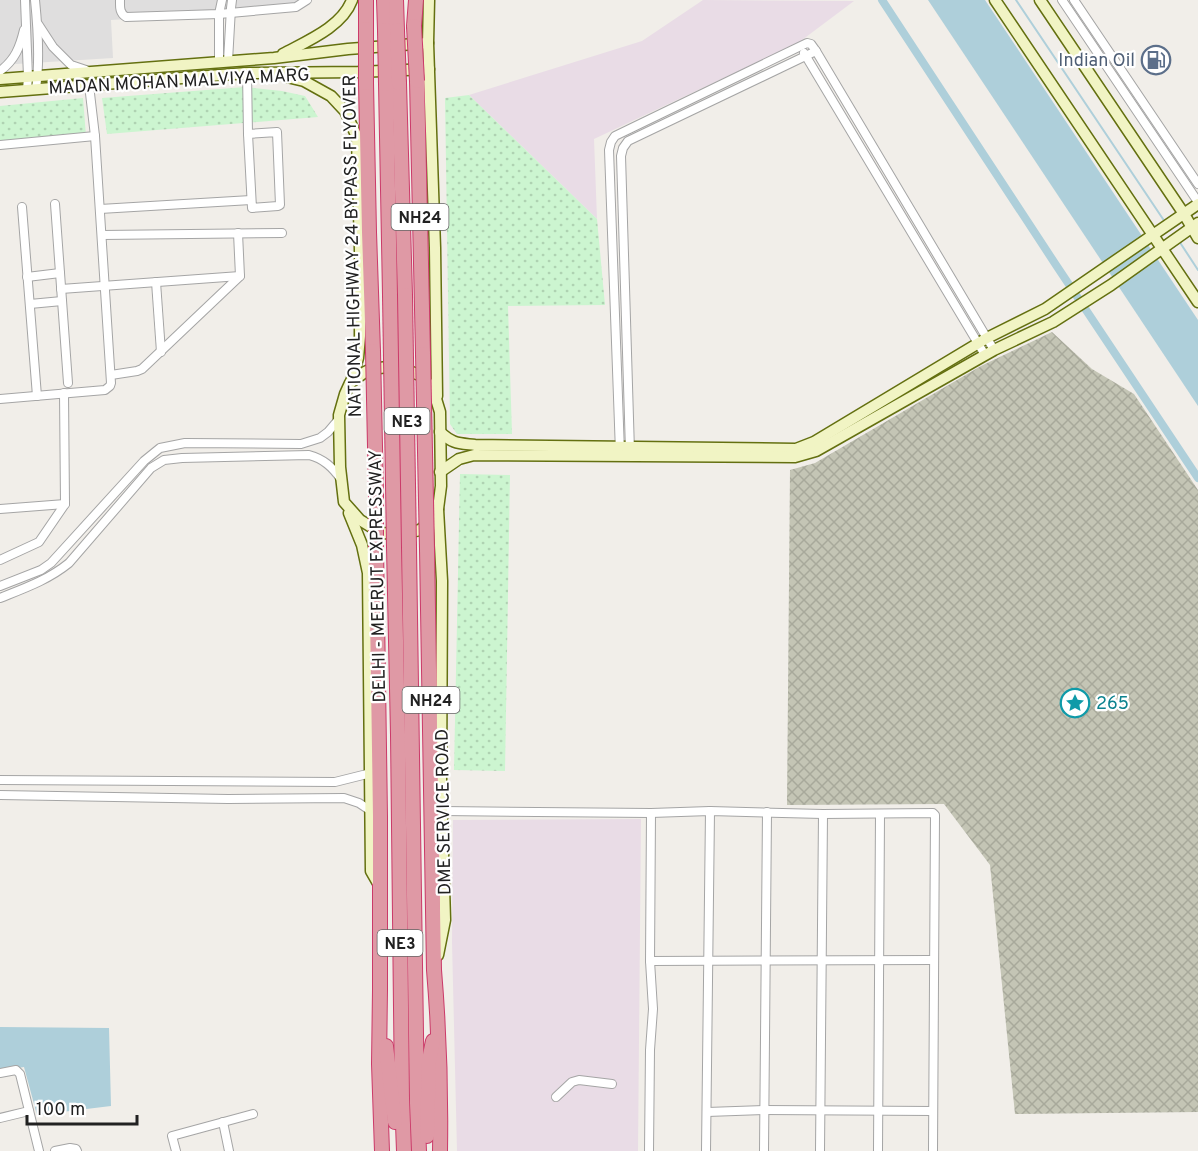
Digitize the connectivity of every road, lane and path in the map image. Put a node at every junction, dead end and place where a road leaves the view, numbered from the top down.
1 (25, 0) edge
2 (35, 0) edge
3 (120, 0) edge
4 (222, 0) edge
5 (232, 0) edge
6 (307, 0) edge
7 (352, 0) edge
8 (366, 0) edge
9 (384, 0) edge
10 (396, 0) edge
11 (416, 0) edge
12 (429, 0) edge
13 (996, 0) edge
14 (1040, 0) edge
15 (1062, 0) edge
16 (1074, 0) edge
17 (231, 13) junction
18 (219, 14) junction
19 (27, 20) junction
20 (37, 22) junction
21 (391, 30) junction
22 (428, 44) junction
23 (800, 46) junction
24 (816, 51) junction
25 (806, 55) junction
26 (1112, 56) junction
27 (274, 58) junction
28 (223, 62) junction
29 (1104, 62) junction
30 (429, 69) junction
31 (0, 71) edge
32 (91, 72) junction
33 (246, 73) junction
34 (270, 73) junction
35 (33, 76) junction
36 (0, 79) edge
37 (392, 83) junction
38 (89, 85) junction
39 (32, 90) junction
40 (0, 92) edge
41 (248, 134) junction
42 (95, 136) junction
43 (0, 145) edge
44 (1198, 184) edge
45 (251, 201) junction
46 (1198, 203) edge
47 (55, 204) dead end
48 (22, 207) dead end
49 (100, 208) junction
50 (1184, 214) junction
51 (1191, 228) edge
52 (282, 232) dead end
53 (238, 233) junction
54 (102, 235) junction
55 (1153, 235) junction
56 (1198, 238) edge
57 (1162, 249) junction
58 (60, 273) junction
59 (240, 276) junction
60 (27, 277) junction
61 (156, 282) junction
62 (105, 286) junction
63 (61, 289) junction
64 (62, 301) junction
65 (1198, 302) edge
66 (30, 304) junction
67 (983, 341) junction
68 (161, 352) junction
69 (990, 353) junction
70 (111, 375) junction
71 (68, 383) dead end
72 (351, 383) junction
73 (64, 393) junction
74 (37, 396) junction
75 (0, 399) edge
76 (437, 402) junction
77 (339, 419) junction
78 (440, 432) junction
79 (185, 443) junction
80 (625, 452) junction
81 (190, 457) junction
82 (440, 472) junction
83 (341, 480) junction
84 (344, 502) junction
85 (65, 504) junction
86 (0, 508) edge
87 (438, 509) junction
88 (0, 560) edge
89 (0, 586) edge
90 (0, 598) edge
91 (405, 736) junction
92 (371, 772) junction
93 (0, 780) edge
94 (0, 795) edge
95 (710, 811) junction
96 (442, 812) junction
97 (767, 812) junction
98 (651, 813) junction
99 (375, 814) junction
100 (823, 814) junction
101 (880, 814) junction
102 (822, 960) junction
103 (879, 960) junction
104 (934, 960) junction
105 (650, 961) junction
106 (708, 961) junction
107 (765, 961) junction
108 (434, 970) junction
109 (380, 990) junction
110 (438, 1019) junction
111 (0, 1073) edge
112 (612, 1084) dead end
113 (556, 1097) dead end
114 (764, 1110) junction
115 (821, 1110) junction
116 (878, 1110) junction
117 (30, 1111) junction
118 (933, 1111) junction
119 (706, 1112) junction
120 (253, 1114) dead end
121 (0, 1118) edge
122 (223, 1122) junction
123 (39, 1151) edge
124 (55, 1151) edge
125 (77, 1151) edge
126 (176, 1151) edge
127 (229, 1151) edge
128 (382, 1151) edge
129 (398, 1151) edge
130 (404, 1151) edge
131 (419, 1151) edge
132 (426, 1151) edge
133 (441, 1151) edge
134 (649, 1151) edge
135 (706, 1151) edge
136 (764, 1151) edge
137 (820, 1151) edge
138 (878, 1151) edge
139 (933, 1151) edge

1 - 19 street
2 - 20 street
3 - 18 street
4 - 18 street
5 - 17 street
6 - 17 street
7 - 27 main road
8 - 99 highway, NATIONAL HIGHWAY 24 BYPASS FLYOVER, bridge
9 - 21 highway, DELHI - MEERUT EXPRESSWAY / NE3
10 - 21 highway, DELHI - MEERUT EXPRESSWAY / NE3
11 - 108 highway, NH24, bridge
12 - 22 main road
13 - 55 main road
14 - 50 main road
15 - 29 street
16 - 26 street
17 - 18 street
17 - 28 street
18 - 28 street
19 - 31 street
19 - 35 street
20 - 32 street
20 - 35 street
21 - 37 highway, DELHI - MEERUT EXPRESSWAY / NE3, bridge
22 - 27 main road, MADAN MOHAN MALVIYA MARG
22 - 30 main road
23 - 24 street
23 - 25 street
23 - 80 street
24 - 25 street
24 - 67 street
25 - 67 street
25 - 80 street
26 - 29 street
26 - 44 street
27 - 28 main road, MADAN MOHAN MALVIYA MARG
28 - 32 main road, MADAN MOHAN MALVIYA MARG
29 - 46 street
30 - 34 main road, MADAN MOHAN MALVIYA MARG
30 - 76 main road
32 - 35 main road, MADAN MOHAN MALVIYA MARG
33 - 34 main road, MADAN MOHAN MALVIYA MARG
33 - 38 main road, MADAN MOHAN MALVIYA MARG
33 - 41 street
34 - 72 main road
35 - 36 main road, MADAN MOHAN MALVIYA MARG
35 - 39 street
37 - 91 highway, DELHI - MEERUT EXPRESSWAY / NE3, bridge
37 - 91 highway, DELHI - MEERUT EXPRESSWAY / NE3, bridge
38 - 39 main road, MADAN MOHAN MALVIYA MARG
38 - 42 street
39 - 40 main road, MADAN MOHAN MALVIYA MARG
41 - 45 street
41 - 45 street
42 - 43 street
42 - 49 street
45 - 49 street
46 - 50 main road
47 - 58 street
48 - 60 street
49 - 54 street
50 - 51 main road
50 - 55 main road
51 - 56 main road
51 - 57 main road
52 - 53 street
53 - 54 street
53 - 59 street
54 - 62 street
55 - 57 main road
55 - 67 main road
57 - 65 main road
57 - 69 main road
58 - 60 street
58 - 63 street
59 - 61 street
59 - 68 street
60 - 66 street
61 - 62 street
61 - 68 street
62 - 63 street
62 - 70 street
63 - 64 street
64 - 66 street
64 - 71 street
66 - 74 street
67 - 69 street
67 - 80 main road
68 - 70 street
69 - 80 main road
70 - 73 street
72 - 76 main road
72 - 77 main road
73 - 74 street
73 - 85 street
74 - 75 street
76 - 78 main road
77 - 79 street
77 - 83 main road
78 - 80 main road
78 - 82 main road
79 - 81 street
79 - 89 street
80 - 82 main road
81 - 83 street
81 - 90 street
82 - 87 main road
83 - 84 main road
84 - 87 main road
84 - 92 main road
85 - 86 street
85 - 88 street
87 - 96 main road, DME SERVICE ROAD
91 - 130 highway, DELHI - MEERUT EXPRESSWAY / NE3
91 - 131 highway, DELHI - MEERUT EXPRESSWAY / NE3
92 - 93 street
92 - 99 main road
94 - 99 street
95 - 97 street
95 - 98 street
95 - 106 street
96 - 98 street
96 - 108 main road, DME SERVICE ROAD
97 - 100 street
97 - 107 street
98 - 105 street
99 - 109 highway, NATIONAL HIGHWAY 24 BYPASS FLYOVER
100 - 101 street
100 - 102 street
101 - 103 street
101 - 104 street
102 - 103 street
102 - 107 street
102 - 115 street
103 - 104 street
103 - 116 street
104 - 118 street
105 - 106 street
105 - 134 street
106 - 107 street
106 - 119 street
107 - 114 street
108 - 110 highway, NH24
109 - 128 highway
109 - 129 highway
110 - 132 highway
110 - 133 highway
111 - 117 street
112 - 113 street
114 - 115 street
114 - 119 street
114 - 136 street
115 - 116 street
115 - 137 street
116 - 118 street
116 - 138 street
117 - 121 street
117 - 123 street
118 - 139 street
119 - 135 street
120 - 122 street
122 - 126 street
122 - 127 street
124 - 125 street

